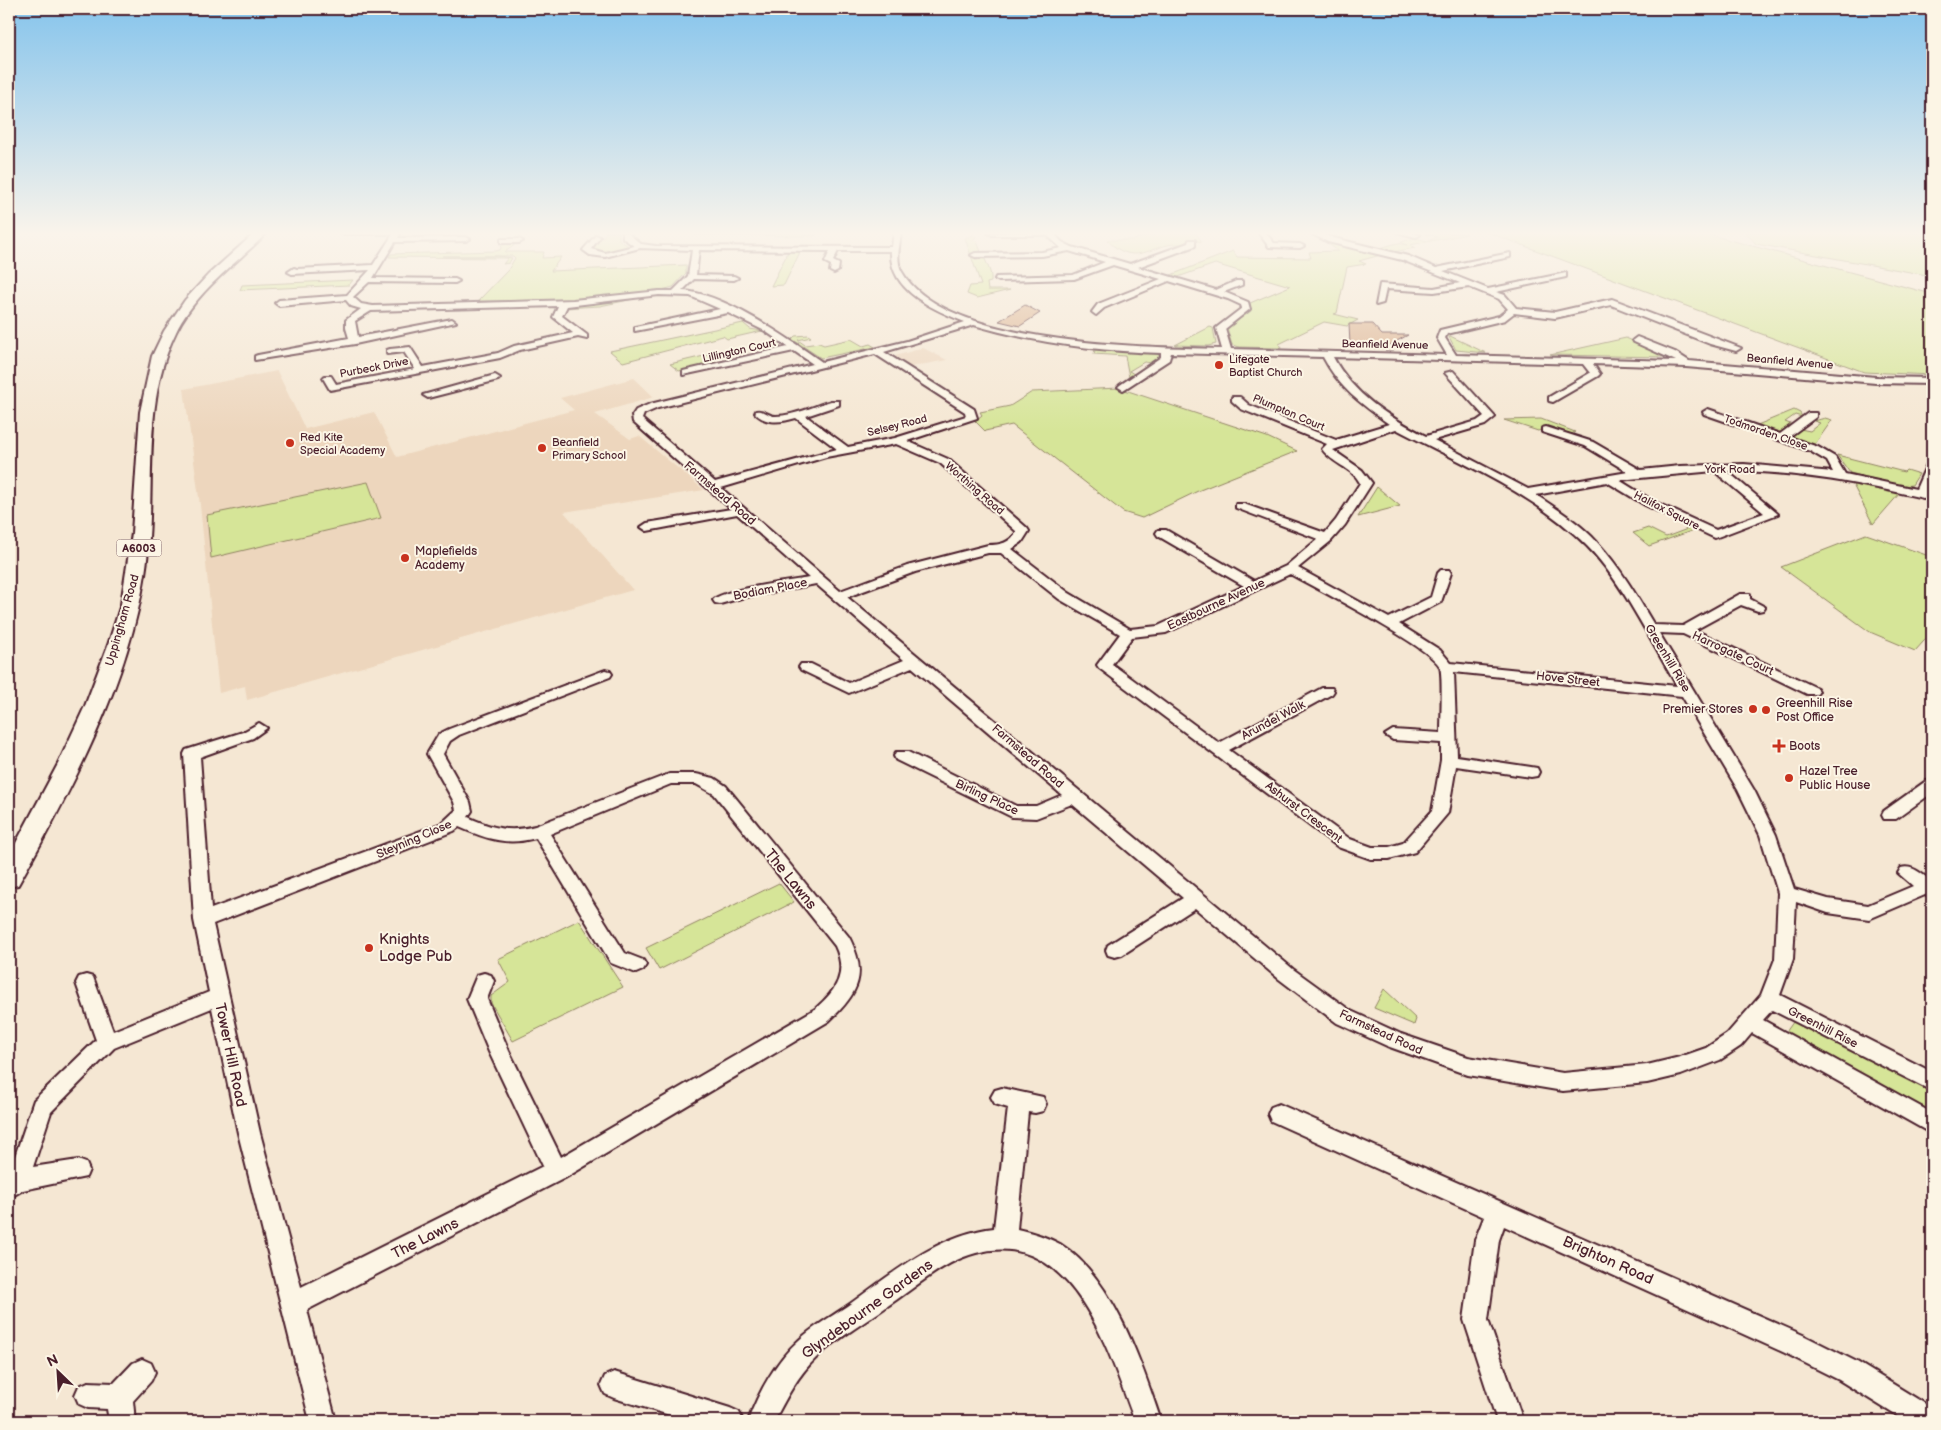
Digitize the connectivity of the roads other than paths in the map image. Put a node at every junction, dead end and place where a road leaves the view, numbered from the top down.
1 (194, 299) edge
2 (333, 299) edge
3 (350, 299) edge
4 (600, 299) edge
5 (704, 299) edge
6 (923, 299) edge
7 (1119, 299) edge
8 (1231, 299) edge
9 (1381, 299) edge
10 (1504, 299) edge
11 (1391, 302) dead end
12 (564, 303) junction
13 (284, 304) dead end
14 (369, 309) junction
15 (728, 310) junction
16 (1512, 310) junction
17 (1096, 312) dead end
18 (975, 322) junction
19 (446, 323) dead end
20 (638, 329) dead end
21 (1637, 340) dead end
22 (355, 341) junction
23 (796, 348) junction
24 (1736, 348) dead end
25 (1166, 350) junction
26 (876, 351) junction
27 (390, 352) dead end
28 (1227, 352) junction
29 (1327, 355) junction
30 (263, 356) dead end
31 (1453, 357) junction
32 (1586, 360) junction
33 (1686, 364) junction
34 (821, 365) junction
35 (446, 366) junction
36 (420, 370) junction
37 (690, 371) dead end
38 (1449, 376) dead end
39 (328, 378) dead end
40 (495, 378) dead end
41 (460, 386) junction
42 (1139, 386) dead end
43 (1931, 386) edge
44 (333, 388) junction
45 (428, 395) dead end
46 (337, 398) dead end
47 (1236, 399) dead end
48 (1552, 399) dead end
49 (835, 403) dead end
50 (1708, 412) dead end
51 (1801, 412) dead end
52 (760, 413) dead end
53 (798, 415) junction
54 (1398, 425) junction
55 (1546, 430) dead end
56 (1781, 438) junction
57 (1426, 439) junction
58 (897, 441) junction
59 (1335, 444) junction
60 (846, 450) junction
61 (1932, 464) edge
62 (1717, 468) junction
63 (1640, 474) junction
64 (1842, 478) junction
65 (1610, 479) junction
66 (714, 486) junction
67 (1526, 493) junction
68 (1920, 494) junction
69 (1932, 498) edge
70 (1240, 506) dead end
71 (740, 509) junction
72 (647, 527) dead end
73 (1162, 533) dead end
74 (1327, 538) junction
75 (1004, 549) junction
76 (1290, 569) junction
77 (1445, 573) dead end
78 (819, 580) junction
79 (1255, 586) junction
80 (838, 596) junction
81 (720, 600) dead end
82 (1758, 607) dead end
83 (1389, 624) junction
84 (1651, 629) junction
85 (1685, 630) junction
86 (1128, 633) junction
87 (915, 660) junction
88 (806, 667) dead end
89 (1447, 667) junction
90 (605, 674) dead end
91 (1328, 691) dead end
92 (1812, 691) dead end
93 (1688, 692) junction
94 (259, 728) dead end
95 (1393, 735) dead end
96 (1448, 738) junction
97 (1220, 749) junction
98 (902, 756) dead end
99 (1449, 760) junction
100 (1531, 772) dead end
101 (1932, 785) edge
102 (1073, 796) junction
103 (1890, 814) dead end
104 (458, 819) junction
105 (540, 830) junction
106 (1907, 873) dead end
107 (9, 878) edge
108 (1930, 886) edge
109 (1787, 893) junction
110 (1196, 899) junction
111 (203, 920) junction
112 (1115, 950) dead end
113 (636, 965) dead end
114 (484, 981) dead end
115 (86, 983) dead end
116 (218, 997) junction
117 (1769, 999) junction
118 (1750, 1022) junction
119 (107, 1042) junction
120 (1932, 1082) edge
121 (1019, 1101) dead end
122 (1279, 1114) dead end
123 (1932, 1124) edge
124 (78, 1170) dead end
125 (557, 1171) junction
126 (13, 1184) edge
127 (1497, 1211) junction
128 (1004, 1238) junction
129 (293, 1304) junction
130 (142, 1372) dead end
131 (614, 1385) dead end
132 (88, 1395) dead end
133 (120, 1409) edge
134 (323, 1421) edge
135 (730, 1421) edge
136 (761, 1421) edge
137 (1148, 1421) edge
138 (1510, 1421) edge
139 (1929, 1421) edge

1 - 107 highway, Uppingham Road / A6003
2 - 13 street
3 - 14 street
4 - 12 street
5 - 15 street
6 - 18 street, Beanfield Avenue
7 - 17 street
8 - 28 street
9 - 11 street
10 - 16 street
12 - 14 street
12 - 35 street, Purbeck Drive
14 - 22 street
15 - 20 street
15 - 23 street
16 - 24 street
16 - 31 street
18 - 25 street, Beanfield Avenue
18 - 26 street, Farmstead Road
19 - 22 street
21 - 33 street
22 - 30 street
23 - 34 street
23 - 37 street, Lillington Court
25 - 28 street, Beanfield Avenue
25 - 42 street
26 - 34 street, Farmstead Road
26 - 58 street, Selsey Road
27 - 36 street, Purbeck Drive
28 - 29 street, Beanfield Avenue
29 - 31 street, Beanfield Avenue
29 - 54 street, Greenhill Rise
31 - 32 street, Beanfield Avenue
32 - 33 street, Beanfield Avenue
32 - 48 street
33 - 43 street, Beanfield Avenue
34 - 66 street, Farmstead Road
35 - 36 street, Purbeck Drive
35 - 41 street
36 - 44 street, Purbeck Drive
38 - 57 street
39 - 44 street, Purbeck Drive
40 - 41 street
41 - 45 street
44 - 46 street, Purbeck Drive
47 - 59 street, Plumpton Court
49 - 53 street
50 - 56 street, Todmorden Close
51 - 56 street
52 - 53 street
53 - 60 street
54 - 57 street, Greenhill Rise
54 - 59 street
55 - 63 street
56 - 64 street, Todmorden Close
57 - 67 street, Greenhill Rise
58 - 60 street, Selsey Road
58 - 75 street, Worthing Road
59 - 74 street, Eastbourne Avenue
60 - 66 street, Selsey Road
61 - 68 street
62 - 63 street, York Road
62 - 64 street, York Road
62 - 65 street, Halifax Square
63 - 65 street, York Road
64 - 68 street, York Road
65 - 67 street, York Road
66 - 71 street, Farmstead Road
67 - 84 street, Greenhill Rise
68 - 69 street, York Road
70 - 74 street
71 - 72 street
71 - 78 street, Farmstead Road
73 - 79 street
74 - 76 street, Eastbourne Avenue
75 - 80 street
75 - 86 street
76 - 79 street, Eastbourne Avenue
76 - 83 street
77 - 83 street
78 - 80 street, Farmstead Road
78 - 81 street, Bodiam Place
79 - 86 street, Eastbourne Avenue
80 - 87 street, Farmstead Road
82 - 85 street
83 - 89 street
84 - 85 street, Harrogate Court
84 - 93 street, Greenhill Rise
85 - 92 street, Harrogate Court
86 - 97 street, Ashurst Crescent
87 - 88 street
87 - 102 street, Farmstead Road
89 - 93 street, Hove Street
89 - 96 street, Ashurst Crescent
90 - 104 street, Steyning Close
91 - 97 street, Arundel Walk
93 - 109 street, Greenhill Rise
94 - 111 street, Tower Hill Road
95 - 96 street
96 - 99 street, Ashurst Crescent
97 - 99 street, Ashurst Crescent
98 - 102 street, Birling Place
99 - 100 street
101 - 103 street
102 - 110 street, Farmstead Road
104 - 105 street, The Lawns
104 - 111 street, Steyning Close
105 - 113 street
105 - 125 street, The Lawns
106 - 108 street
108 - 109 street
109 - 117 street, Greenhill Rise
110 - 112 street
110 - 118 street, Farmstead Road
111 - 116 street, Tower Hill Road
114 - 125 street
115 - 119 street
116 - 119 street
116 - 129 street, Tower Hill Road
117 - 118 street, Farmstead Road
117 - 120 street, Greenhill Rise
118 - 123 street
119 - 126 street
121 - 128 street
122 - 127 street, Brighton Road
124 - 126 street
125 - 129 street, The Lawns
127 - 138 street
127 - 139 street, Brighton Road
128 - 136 street, Glyndebourne Gardens
128 - 137 street, Glyndebourne Gardens
129 - 134 street, Tower Hill Road
130 - 133 street
131 - 135 street
132 - 133 street

